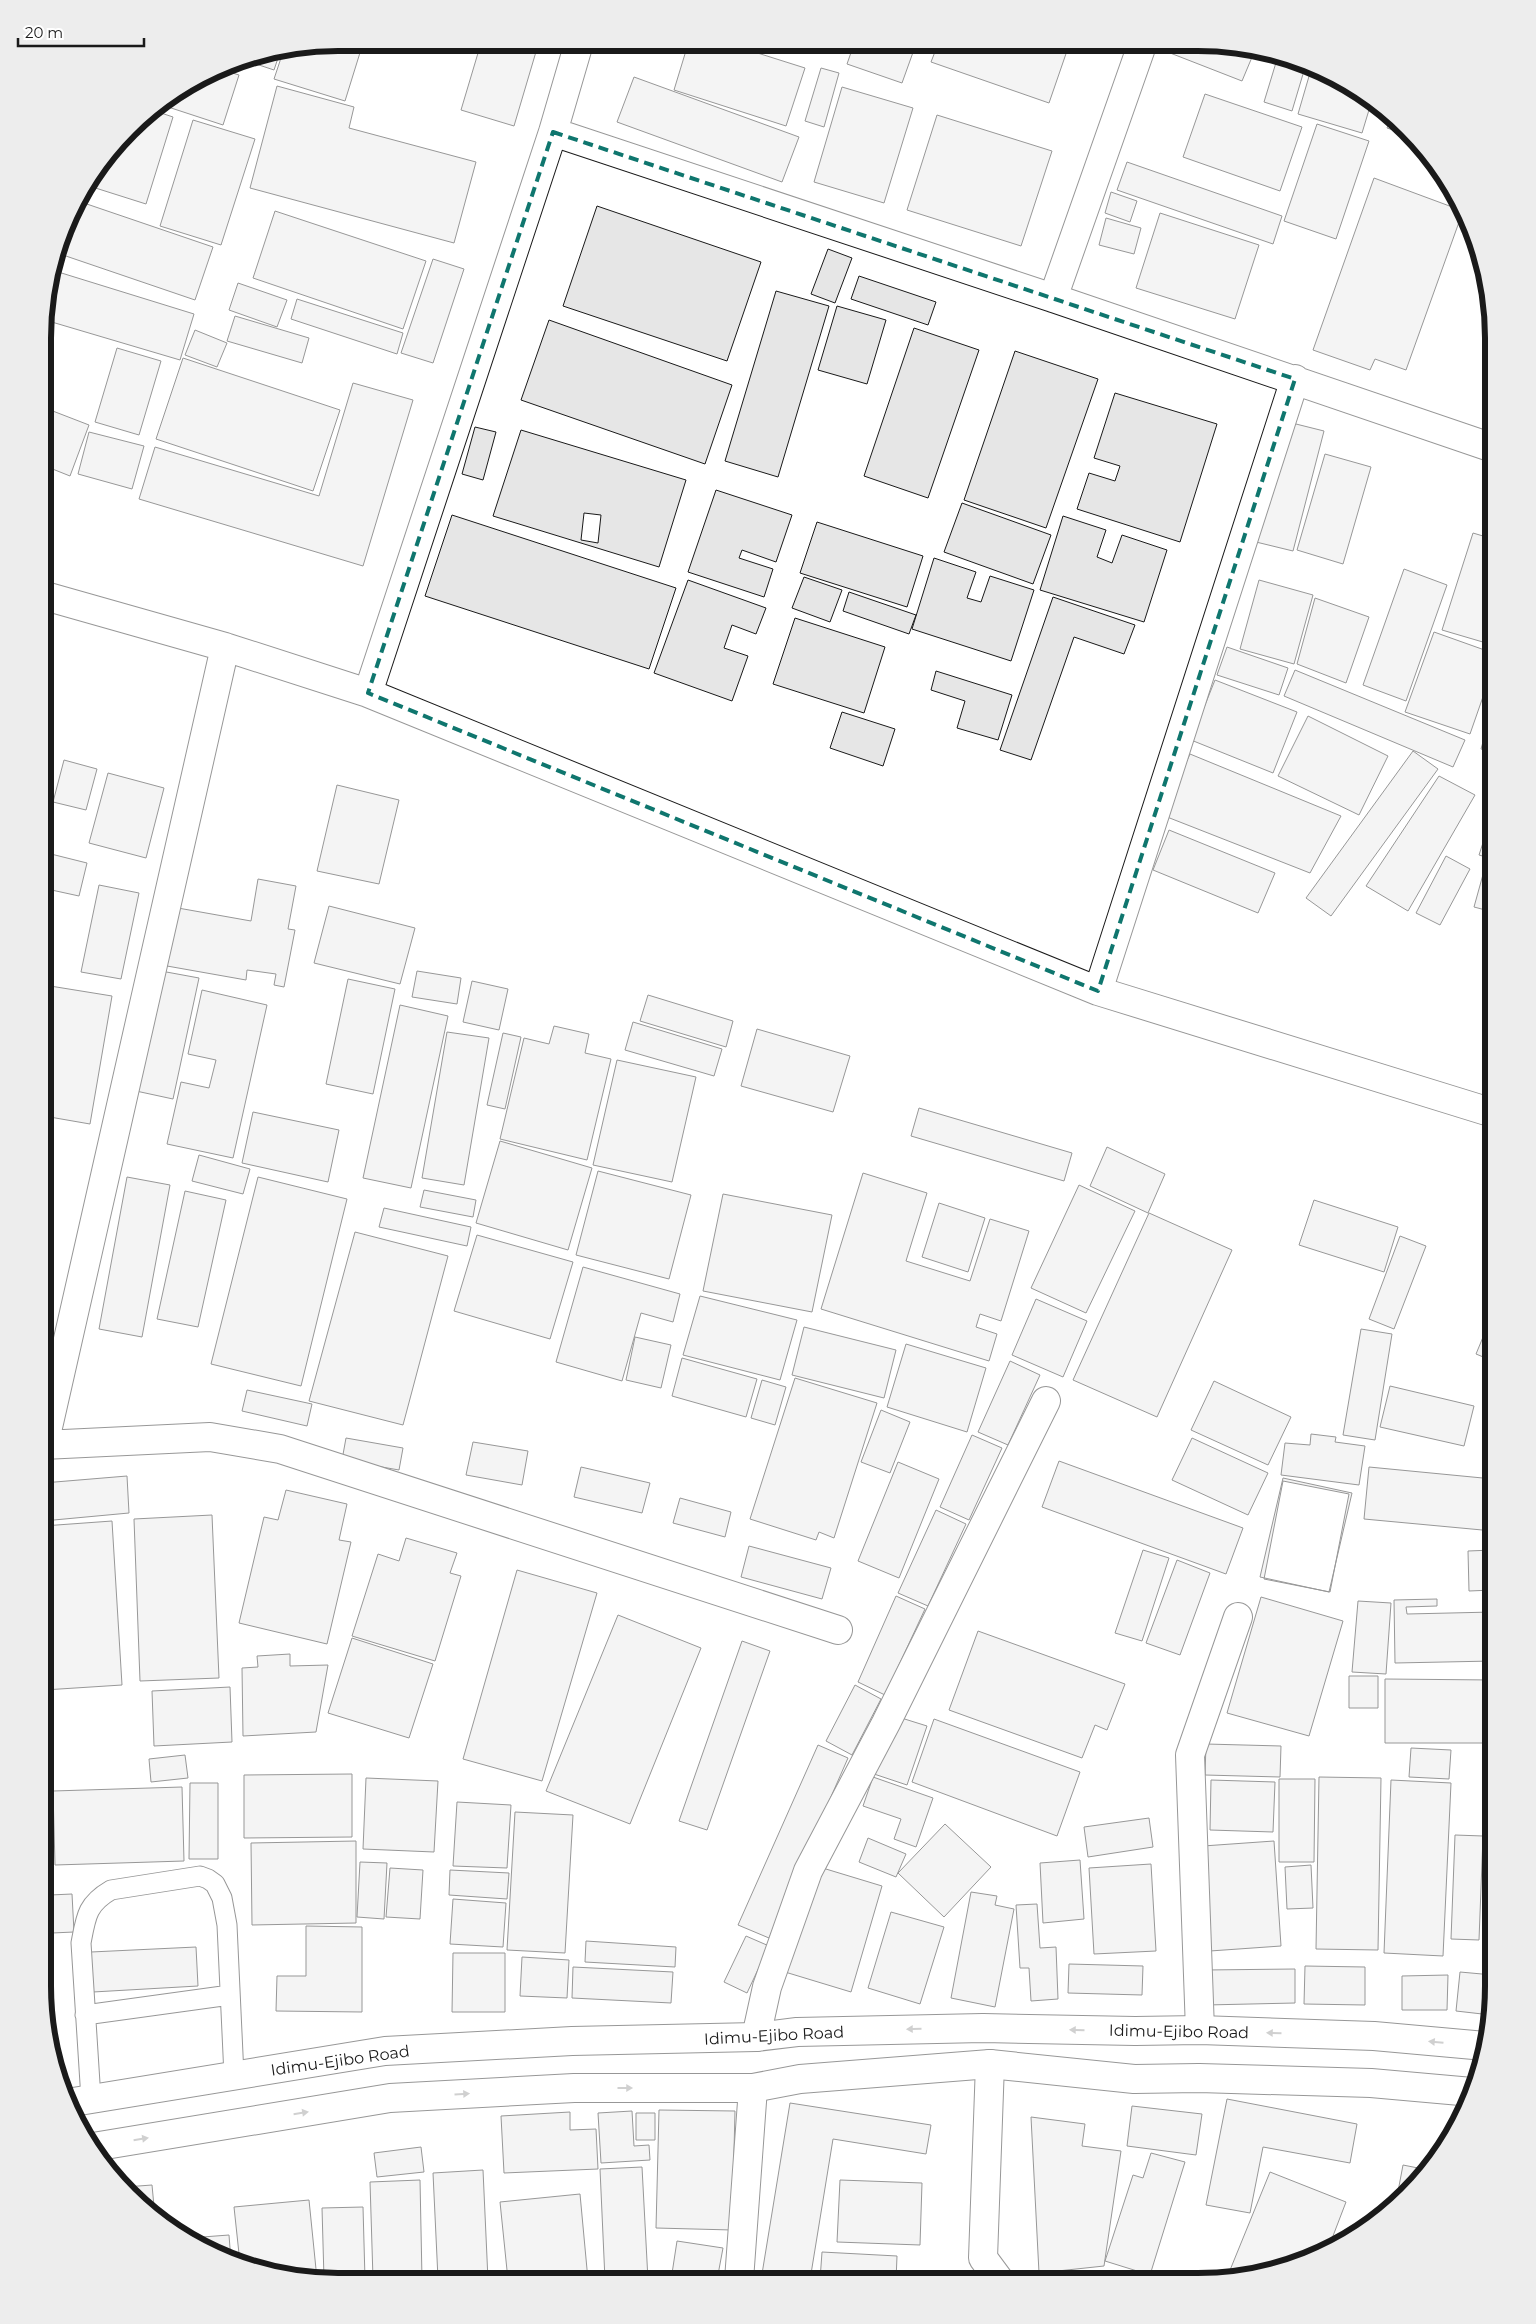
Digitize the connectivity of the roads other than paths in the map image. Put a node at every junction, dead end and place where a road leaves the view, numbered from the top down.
1 (577, 51) edge
2 (1140, 51) edge
3 (553, 132) junction
4 (1053, 298) junction
5 (1294, 379) junction
6 (1485, 445) edge
7 (51, 598) edge
8 (225, 647) junction
9 (368, 693) junction
10 (1098, 991) junction
11 (1485, 1111) edge
12 (1046, 1401) dead end
13 (51, 1414) edge
14 (51, 1445) edge
15 (1238, 1617) dead end
16 (838, 1630) dead end
17 (230, 1995) junction
18 (85, 2014) junction
19 (1200, 2030) junction
20 (756, 2037) junction
21 (1478, 2045) edge
22 (990, 2064) junction
23 (234, 2076) junction
24 (753, 2088) junction
25 (1465, 2091) edge
26 (79, 2101) edge
27 (100, 2146) edge
28 (740, 2273) edge
29 (994, 2273) edge

1 - 3 street
2 - 4 street
3 - 4 street
3 - 9 street
4 - 5 street
5 - 6 street
5 - 10 street
7 - 8 street
8 - 9 street
8 - 13 street
9 - 10 street
10 - 11 street
12 - 20 street
14 - 16 street
15 - 19 street
17 - 18 lane
17 - 18 lane
17 - 23 lane
18 - 26 lane
19 -> 20 street, Idimu-Ejibo Road
21 -> 19 street, Idimu-Ejibo Road
20 - 23 street, Idimu-Ejibo Road
22 - 24 street
22 - 25 street
22 - 29 street
23 - 26 street, Idimu-Ejibo Road
27 -> 24 street
24 - 28 street

